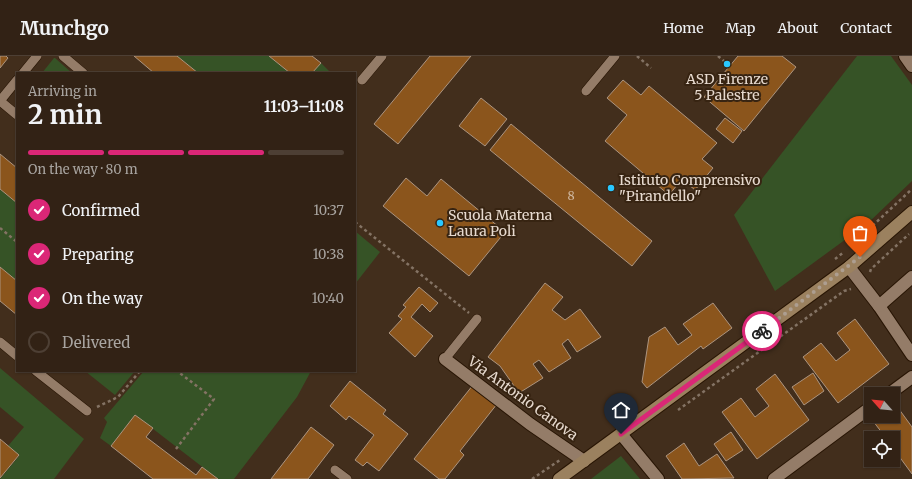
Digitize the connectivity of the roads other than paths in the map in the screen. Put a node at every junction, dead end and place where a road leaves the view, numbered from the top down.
1 (37, 56) edge
2 (62, 56) edge
3 (382, 56) edge
4 (615, 56) edge
5 (905, 56) edge
6 (912, 66) edge
7 (24, 72) edge
8 (82, 72) edge
9 (362, 80) dead end
10 (16, 81) edge
11 (586, 91) dead end
12 (0, 101) edge
13 (16, 114) edge
14 (912, 212) edge
15 (849, 267) junction
16 (910, 283) edge
17 (880, 306) junction
18 (477, 319) road end
19 (0, 342) edge
20 (16, 355) edge
21 (912, 355) edge
22 (445, 359) joint
23 (37, 372) edge
24 (912, 377) edge
25 (898, 387) edge
26 (87, 411) road end
27 (864, 412) edge
28 (621, 434) junction
29 (584, 461) junction
30 (335, 470) dead end
31 (346, 479) edge
32 (559, 479) edge
33 (658, 479) edge
34 (774, 479) edge

1 - 7 lane
2 - 8 lane
3 - 9 lane
4 - 11 lane
5 - 6 street
10 - 12 lane
12 - 13 lane
14 - 15 street
15 - 17 street
15 - 28 street
16 - 17 street
17 - 21 street
18 - 22 lane
19 - 20 lane
22 - 29 street, Via Antonio Canova
23 - 26 lane
24 - 25 street
27 - 34 street
28 - 29 street
28 - 33 street
29 - 32 street
30 - 31 lane

